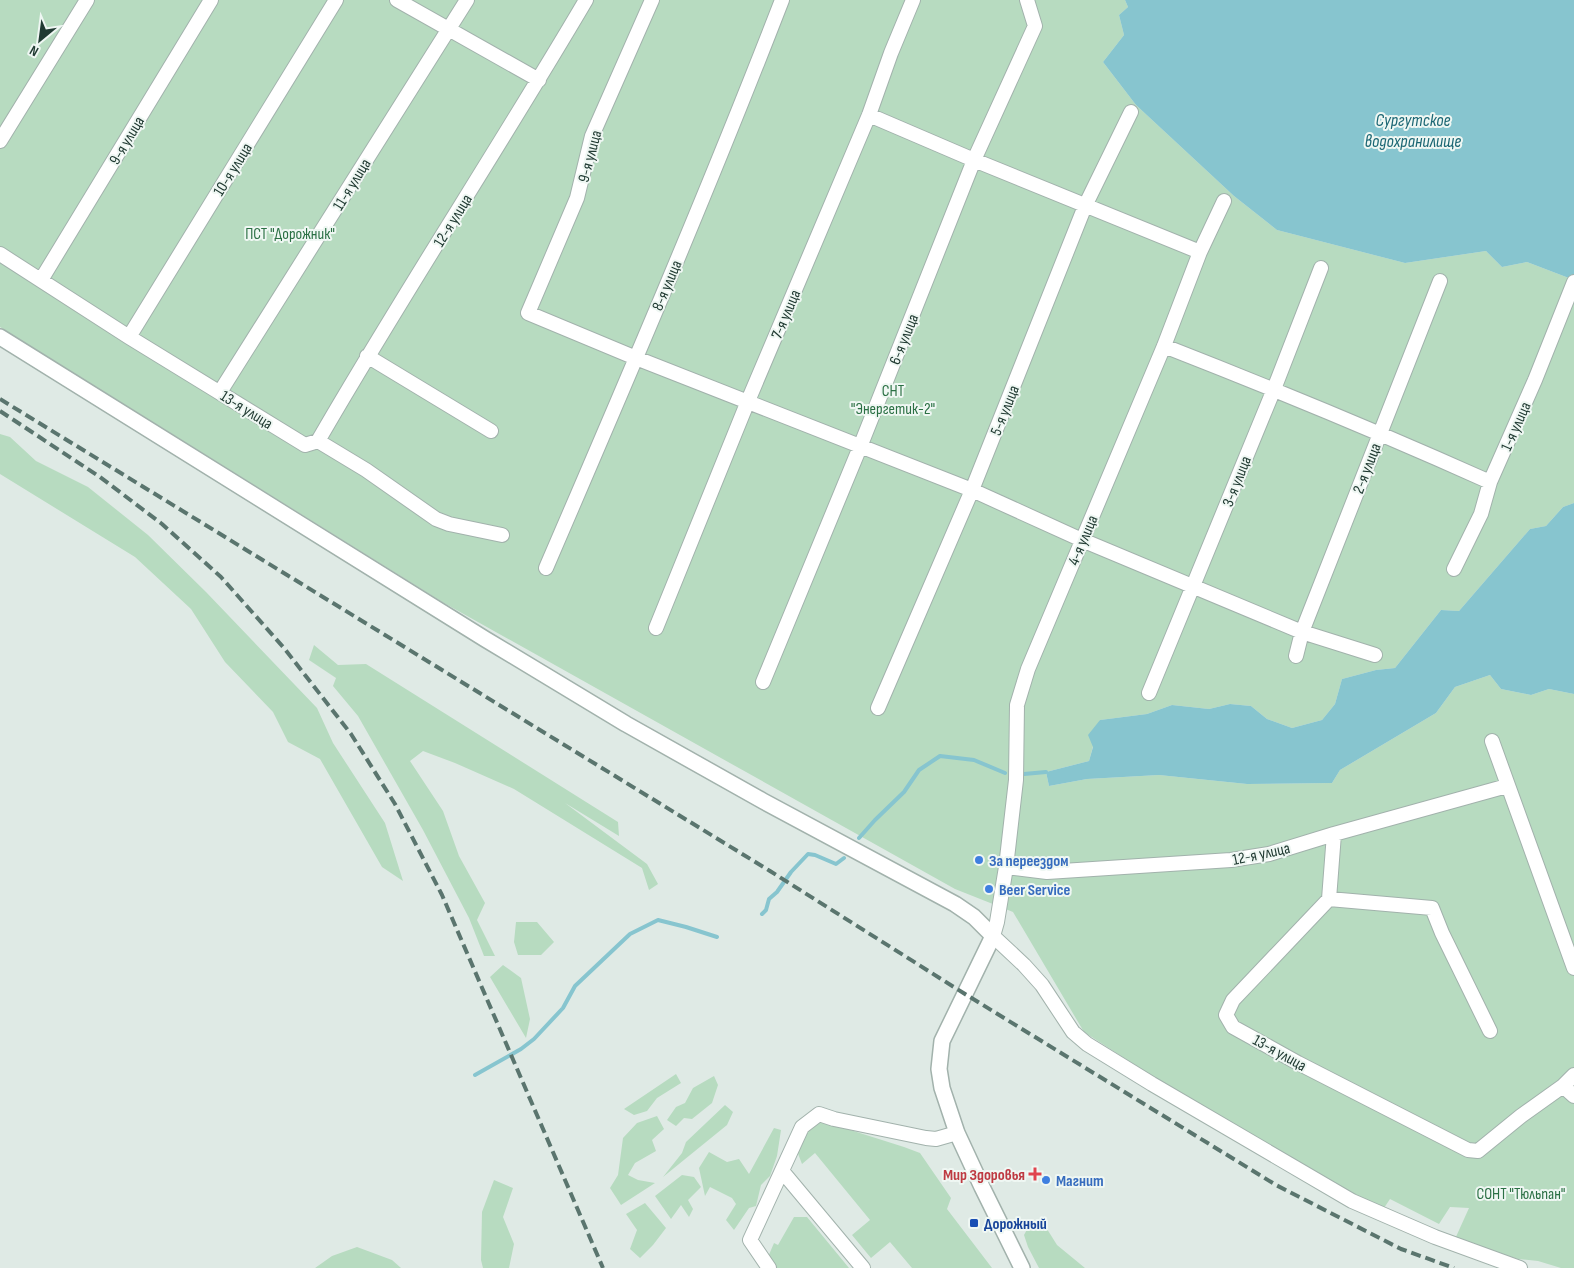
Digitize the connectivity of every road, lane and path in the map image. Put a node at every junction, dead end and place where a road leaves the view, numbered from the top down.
1 (87, 0) edge
2 (211, 0) edge
3 (336, 0) edge
4 (397, 0) edge
5 (467, 0) edge
6 (586, 0) edge
7 (652, 0) edge
8 (782, 0) edge
9 (913, 0) edge
10 (1028, 0) edge
11 (448, 30) junction
12 (539, 80) junction
13 (1130, 112) dead end
14 (869, 116) junction
15 (0, 141) edge
16 (974, 160) junction
17 (1224, 201) dead end
18 (1086, 206) junction
19 (1200, 252) junction
20 (0, 254) edge
21 (1321, 268) dead end
22 (40, 280) junction
23 (1440, 281) dead end
24 (1574, 282) edge
25 (0, 337) edge
26 (129, 337) junction
27 (1164, 346) junction
28 (367, 356) junction
29 (636, 358) junction
30 (1274, 389) junction
31 (220, 392) junction
32 (748, 401) junction
33 (491, 431) dead end
34 (1380, 433) junction
35 (318, 441) junction
36 (860, 447) junction
37 (1490, 482) junction
38 (972, 490) junction
39 (502, 535) dead end
40 (1082, 540) junction
41 (546, 568) dead end
42 (1454, 569) dead end
43 (1193, 586) junction
44 (656, 628) dead end
45 (1302, 632) junction
46 (1375, 655) dead end
47 (1296, 656) dead end
48 (763, 682) dead end
49 (1149, 693) dead end
50 (878, 708) dead end
51 (1492, 741) dead end
52 (1507, 786) junction
53 (1334, 834) junction
54 (1006, 868) junction
55 (1329, 900) junction
56 (993, 936) junction
57 (1574, 968) edge
58 (1490, 1031) dead end
59 (1574, 1075) edge
60 (1563, 1086) junction
61 (1574, 1096) edge
62 (957, 1133) junction
63 (782, 1171) junction
64 (769, 1268) edge
65 (863, 1268) edge
66 (1022, 1268) edge
67 (1520, 1268) edge

1 - 15 street
2 - 22 street, 9-я улица
3 - 26 street, 10-я улица
4 - 11 street
5 - 11 street, 11-я улица
6 - 12 street, 12-я улица
7 - 29 street, 9-я улица
8 - 29 street, 8-я улица
9 - 14 street, 7-я улица
10 - 16 street, 6-я улица
11 - 12 street
11 - 31 street, 11-я улица
12 - 28 street, 12-я улица
13 - 18 street, 5-я улица
14 - 16 street
14 - 32 street, 7-я улица
16 - 18 street
16 - 36 street, 6-я улица
17 - 19 street, 4-я улица
18 - 19 street
18 - 38 street, 5-я улица
19 - 27 street, 4-я улица
20 - 22 street, 13-я улица
21 - 30 street, 3-я улица
22 - 26 street, 13-я улица
23 - 34 street, 2-я улица
24 - 37 street, 1-я улица
25 - 56 street
26 - 31 street, 13-я улица
27 - 30 street
27 - 40 street, 4-я улица
28 - 33 street
28 - 35 street, 12-я улица
29 - 32 street
29 - 41 street, 8-я улица
30 - 34 street
30 - 43 street, 3-я улица
31 - 35 street, 13-я улица
32 - 36 street
32 - 44 street, 7-я улица
34 - 37 street
34 - 45 street, 2-я улица
35 - 39 street, 13-я улица
36 - 38 street
36 - 48 street, 6-я улица
37 - 42 street, 1-я улица
38 - 40 street
38 - 50 street, 5-я улица
40 - 43 street
40 - 54 street, 4-я улица
43 - 45 street
43 - 49 street, 3-я улица
45 - 46 street
45 - 47 street, 2-я улица
51 - 52 street
52 - 53 street, 12-я улица
52 - 57 street
53 - 54 street, 12-я улица
53 - 55 street
54 - 56 street, 4-я улица
55 - 58 street
55 - 60 street, 13-я улица
56 - 62 street
56 - 67 street
59 - 60 street
60 - 61 street
62 - 63 street
62 - 66 street
63 - 64 street
63 - 65 street

